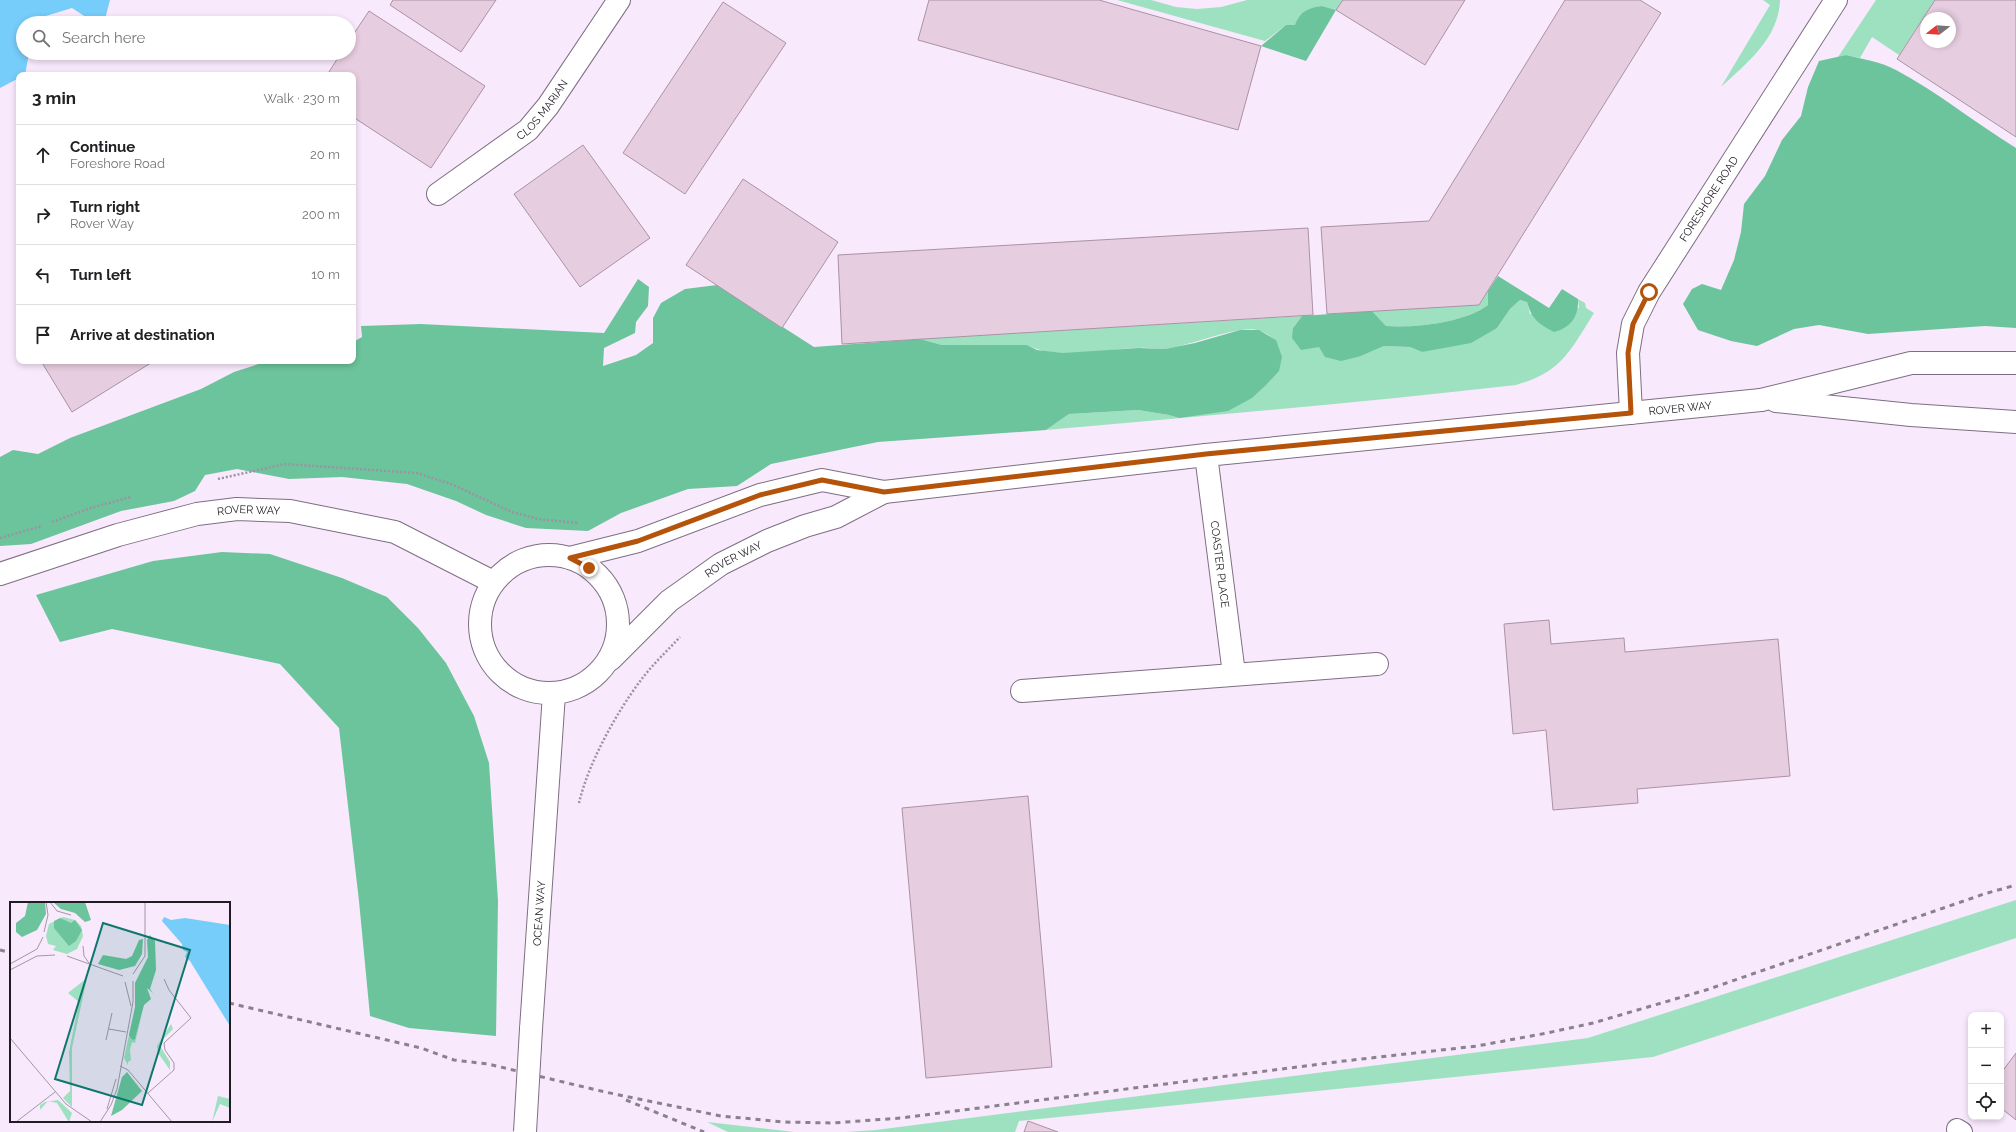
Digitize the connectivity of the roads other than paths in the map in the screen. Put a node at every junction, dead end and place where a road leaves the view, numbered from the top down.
1 (619, 0) edge
2 (1836, 0) edge
3 (438, 194) dead end
4 (2016, 363) edge
5 (1761, 400) junction
6 (1631, 413) junction
7 (2016, 422) edge
8 (1206, 454) junction
9 (884, 492) junction
10 (570, 558) junction
11 (0, 574) edge
12 (493, 582) junction
13 (607, 663) junction
14 (1377, 664) dead end
15 (1234, 674) junction
16 (1022, 691) dead end
17 (554, 694) junction
18 (525, 1132) edge

1 - 3 street, CLOS MARIAN
2 - 6 street, FORESHORE ROAD
4 - 5 street
5 - 6 street, ROVER WAY
5 - 7 street
6 - 8 street, ROVER WAY
8 - 9 street, ROVER WAY
8 - 15 street, COASTER PLACE
9 - 10 street, ROVER WAY
9 - 13 street, ROVER WAY
10 - 12 street
10 - 13 street
11 - 12 street, ROVER WAY
12 - 17 street
13 - 17 street
14 - 15 street
15 - 16 street
17 - 18 street, OCEAN WAY, bridge

